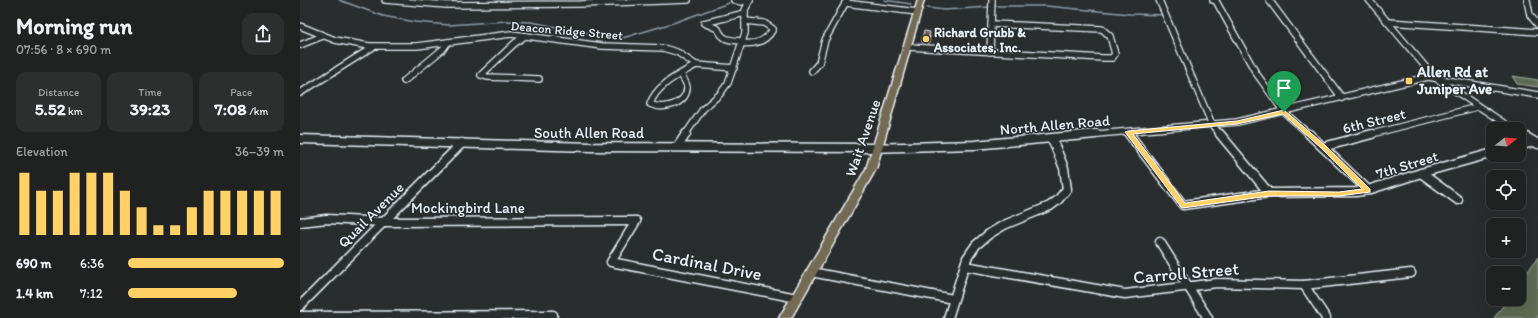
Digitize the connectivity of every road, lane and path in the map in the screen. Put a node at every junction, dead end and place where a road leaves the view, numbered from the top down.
1 (385, 0) edge
2 (416, 0) edge
3 (620, 0) edge
4 (688, 0) edge
5 (750, 0) edge
6 (921, 0) edge
7 (992, 0) edge
8 (1159, 0) edge
9 (1269, 0) edge
10 (1369, 0) edge
11 (1527, 0) edge
12 (476, 1) edge
13 (736, 1) edge
14 (846, 1) edge
15 (1215, 1) edge
16 (745, 12) junction
17 (917, 12) junction
18 (745, 21) junction
19 (1388, 22) junction
20 (992, 24) junction
21 (1538, 25) edge
22 (300, 26) edge
23 (1538, 32) edge
24 (323, 36) junction
25 (525, 36) junction
26 (448, 42) junction
27 (742, 42) junction
28 (300, 45) edge
29 (908, 46) junction
30 (373, 47) junction
31 (990, 52) junction
32 (696, 65) junction
33 (734, 68) junction
34 (812, 71) dead end
35 (682, 74) junction
36 (1434, 77) junction
37 (539, 79) dead end
38 (404, 81) dead end
39 (300, 94) edge
40 (1538, 94) edge
41 (1342, 98) junction
42 (1477, 107) junction
43 (1284, 112) junction
44 (1502, 122) edge
45 (1212, 125) junction
46 (1128, 132) junction
47 (1526, 137) edge
48 (300, 139) edge
49 (1052, 139) junction
50 (462, 143) junction
51 (1536, 143) edge
52 (1526, 145) edge
53 (678, 146) junction
54 (1323, 147) junction
55 (878, 148) junction
56 (1486, 155) edge
57 (1421, 173) junction
58 (1368, 190) junction
59 (1269, 193) junction
60 (1458, 200) dead end
61 (300, 222) edge
62 (385, 222) junction
63 (1160, 242) dead end
64 (611, 262) joint
65 (965, 266) junction
66 (811, 272) junction
67 (1411, 273) dead end
68 (1304, 285) junction
69 (1188, 287) junction
70 (797, 298) junction
71 (953, 299) junction
72 (300, 306) edge
73 (553, 315) dead end
74 (300, 316) edge
75 (412, 317) edge
76 (786, 318) edge
77 (948, 318) edge
78 (1208, 318) edge
79 (1326, 318) edge

1 - 4 street
2 - 12 street
3 - 12 street
5 - 13 street
5 - 16 street
6 - 17 main road, Wait Avenue
7 - 20 street
8 - 45 street
9 - 41 street
10 - 19 street
11 - 21 street
13 - 16 street
14 - 17 street
14 - 34 street
15 - 43 street
16 - 18 street
16 - 27 street
17 - 29 main road, Wait Avenue
18 - 27 street
18 - 27 street
19 - 23 street
19 - 36 street
20 - 31 street
20 - 31 street
22 - 24 street, Deacon Ridge Street
24 - 28 street
24 - 30 street, Deacon Ridge Street
25 - 26 street, Deacon Ridge Street
25 - 32 street, Deacon Ridge Street
25 - 37 street
26 - 30 street, Deacon Ridge Street
26 - 38 street
27 - 33 street
29 - 31 street
29 - 55 main road, Wait Avenue
30 - 39 street
32 - 33 street, Deacon Ridge Street
32 - 35 street
33 - 53 street
35 - 35 street
36 - 40 street, North Allen Road
36 - 41 street, North Allen Road
36 - 42 street
41 - 43 street, North Allen Road
42 - 44 street
42 - 54 street, 6th Street
43 - 45 street, North Allen Road
43 - 54 street
45 - 46 street, North Allen Road
45 - 59 street
46 - 49 street, North Allen Road
46 - 59 street, 7th Street
47 - 51 street
48 - 50 street, South Allen Road
49 - 55 street, North Allen Road
49 - 65 street
50 - 53 street, South Allen Road
50 - 62 street, Quail Avenue
51 - 52 street
53 - 55 street, South Allen Road
54 - 58 street
55 - 66 main road, Wait Avenue
56 - 57 street, 7th Street
57 - 58 street, 7th Street
57 - 60 street
58 - 59 street, 7th Street
61 - 62 street, Mockingbird Lane
62 - 64 street, Mockingbird Lane
62 - 72 street, Quail Avenue
63 - 69 street
64 - 70 street, Cardinal Drive
65 - 69 street, Carroll Street
65 - 71 street
66 - 70 main road, Wait Avenue
66 - 71 street
67 - 68 street, Carroll Street
68 - 69 street, Carroll Street
68 - 79 street
69 - 78 street
70 - 76 main road, Wait Avenue
71 - 77 street
73 - 75 street
74 - 75 street

